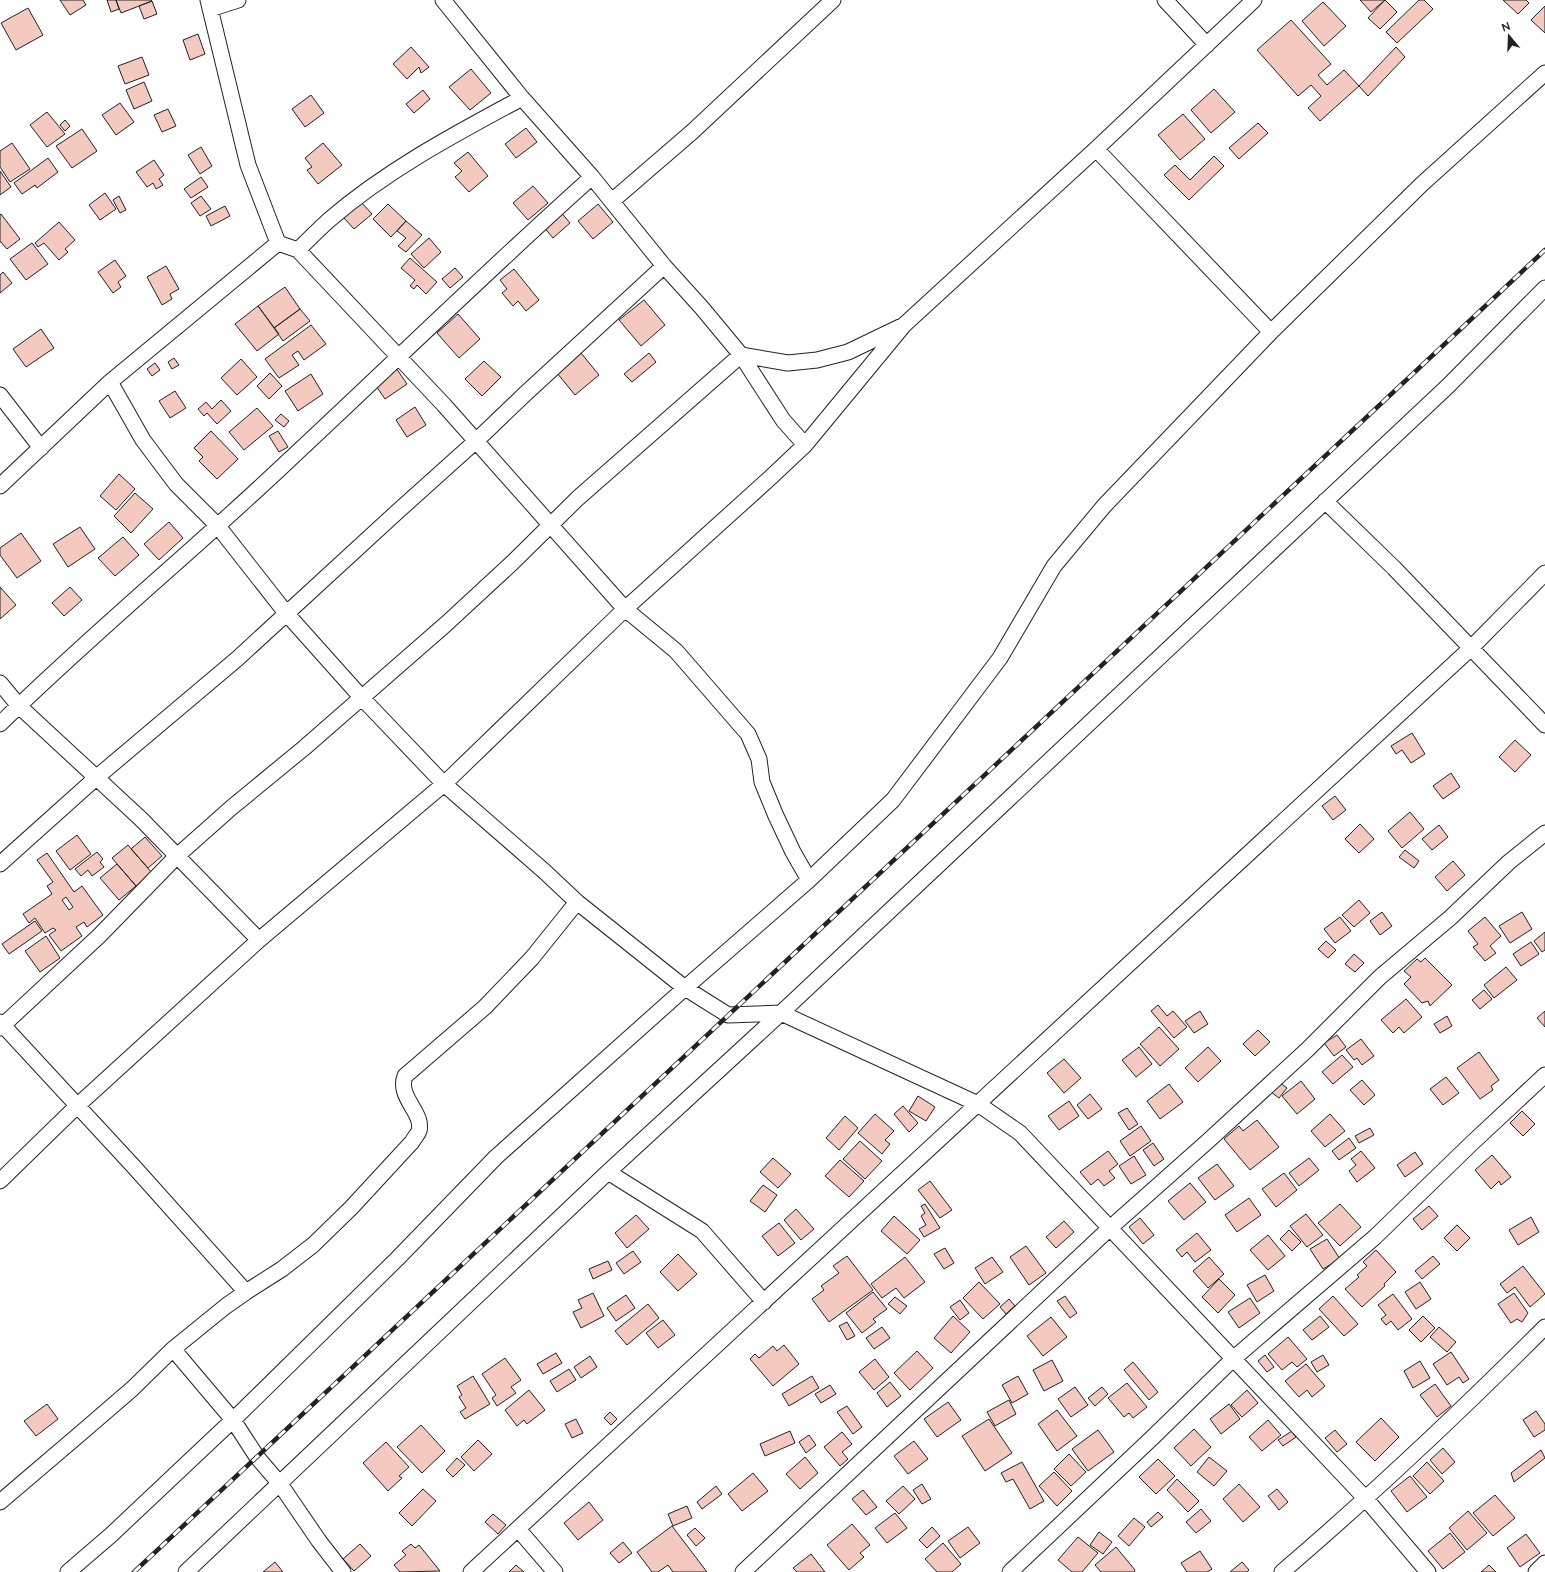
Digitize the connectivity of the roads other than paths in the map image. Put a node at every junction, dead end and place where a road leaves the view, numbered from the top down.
1 (238, 0) edge
2 (443, 0) edge
3 (833, 0) edge
4 (1165, 0) edge
5 (1254, 0) edge
6 (209, 4) edge
7 (1207, 45) junction
8 (1545, 73) edge
9 (522, 98) junction
10 (1096, 149) junction
11 (592, 177) junction
12 (612, 202) junction
13 (278, 243) junction
14 (298, 250) junction
15 (664, 266) junction
16 (1545, 288) edge
17 (904, 325) junction
18 (1271, 332) junction
19 (741, 355) junction
20 (398, 356) junction
21 (110, 382) junction
22 (0, 395) edge
23 (476, 441) junction
24 (805, 445) junction
25 (41, 448) junction
26 (0, 486) edge
27 (1325, 501) junction
28 (217, 525) junction
29 (550, 526) junction
30 (1545, 573) edge
31 (624, 609) junction
32 (286, 613) junction
33 (1471, 648) junction
34 (0, 683) edge
35 (362, 698) junction
36 (19, 706) junction
37 (0, 724) edge
38 (1545, 725) edge
39 (97, 777) junction
40 (444, 784) junction
41 (1545, 833) edge
42 (177, 856) junction
43 (0, 864) edge
44 (809, 880) junction
45 (576, 902) junction
46 (259, 940) junction
47 (685, 988) junction
48 (781, 1013) junction
49 (1, 1025) edge
50 (1545, 1075) edge
51 (978, 1104) junction
52 (78, 1106) junction
53 (608, 1172) junction
54 (0, 1181) edge
55 (1110, 1228) junction
56 (246, 1292) junction
57 (764, 1302) junction
58 (1545, 1327) edge
59 (173, 1350) junction
60 (1233, 1359) junction
61 (233, 1420) junction
62 (280, 1484) junction
63 (1366, 1499) junction
64 (0, 1502) edge
65 (518, 1529) junction
66 (1545, 1563) edge
67 (68, 1572) edge
68 (186, 1572) edge
69 (343, 1572) edge
70 (471, 1572) edge
71 (555, 1572) edge
72 (743, 1572) edge
73 (1010, 1572) edge
74 (1282, 1572) edge
75 (1428, 1572) edge
76 (1536, 1572) edge

1 - 6 street
2 - 9 street
3 - 12 street
4 - 7 street
5 - 7 street
6 - 13 street
7 - 10 street
8 - 18 street
9 - 11 street
9 - 14 street
10 - 17 street
10 - 18 street
11 - 12 street
11 - 20 street
12 - 15 street
13 - 14 street
13 - 21 street
14 - 20 street
15 - 19 street
15 - 23 street
16 - 27 street
17 - 19 street
17 - 24 street
18 - 44 street
19 - 24 street
19 - 29 street
20 - 23 street
20 - 28 street
21 - 25 street
21 - 28 street
22 - 25 street
23 - 29 street
23 - 32 street
24 - 31 street
25 - 26 street
27 - 33 street
27 - 48 street
28 - 32 street
28 - 36 street
29 - 31 street
29 - 35 street
30 - 33 street
31 - 40 street
31 - 44 street
32 - 35 street
32 - 39 street
33 - 38 street
33 - 51 street
34 - 36 street
35 - 40 street
35 - 42 street
36 - 37 street
36 - 39 street
39 - 42 street
39 - 43 street
40 - 45 street
40 - 46 street
41 - 55 street
42 - 46 street
42 - 49 street
44 - 47 street
45 - 47 street
45 - 56 street
46 - 52 street
47 - 48 street
47 - 61 street
48 - 51 street
48 - 53 street
49 - 52 street
50 - 60 street
51 - 55 street
51 - 57 street
52 - 54 street
52 - 56 street
53 - 57 street
53 - 62 street
55 - 60 street
55 - 72 street
56 - 59 street
57 - 65 street
58 - 63 street
59 - 61 street
59 - 64 street
60 - 63 street
60 - 73 street
61 - 62 street
61 - 67 street
62 - 68 street
62 - 69 street
63 - 74 street
63 - 75 street
65 - 70 street
65 - 71 street
66 - 76 street

